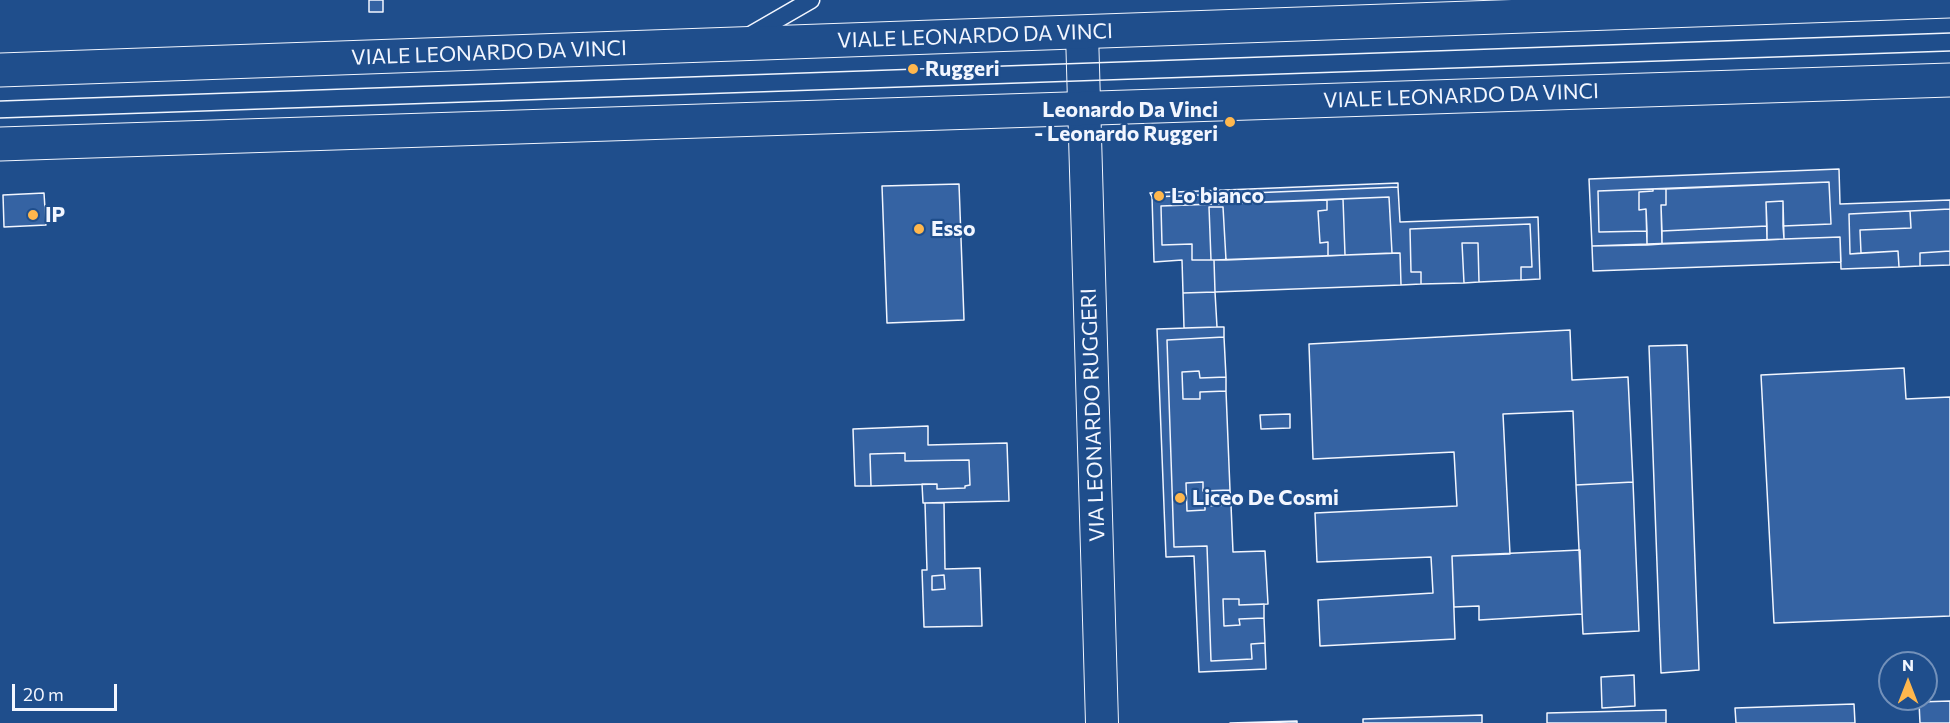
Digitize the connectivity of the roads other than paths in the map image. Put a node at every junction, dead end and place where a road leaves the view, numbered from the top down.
1 (811, 0) edge
2 (1950, 1) edge
3 (1082, 33) junction
4 (733, 45) junction
5 (0, 70) edge
6 (1950, 80) edge
7 (1084, 107) junction
8 (0, 144) edge
9 (1102, 723) edge

1 - 4 lane
2 - 3 street, VIALE LEONARDO DA VINCI
3 - 4 street, VIALE LEONARDO DA VINCI
3 - 7 street, VIA LEONARDO RUGGERI
4 - 5 street, VIALE LEONARDO DA VINCI
6 - 7 street, VIALE LEONARDO DA VINCI
7 - 8 street, VIALE LEONARDO DA VINCI
7 - 9 street, VIA LEONARDO RUGGERI

